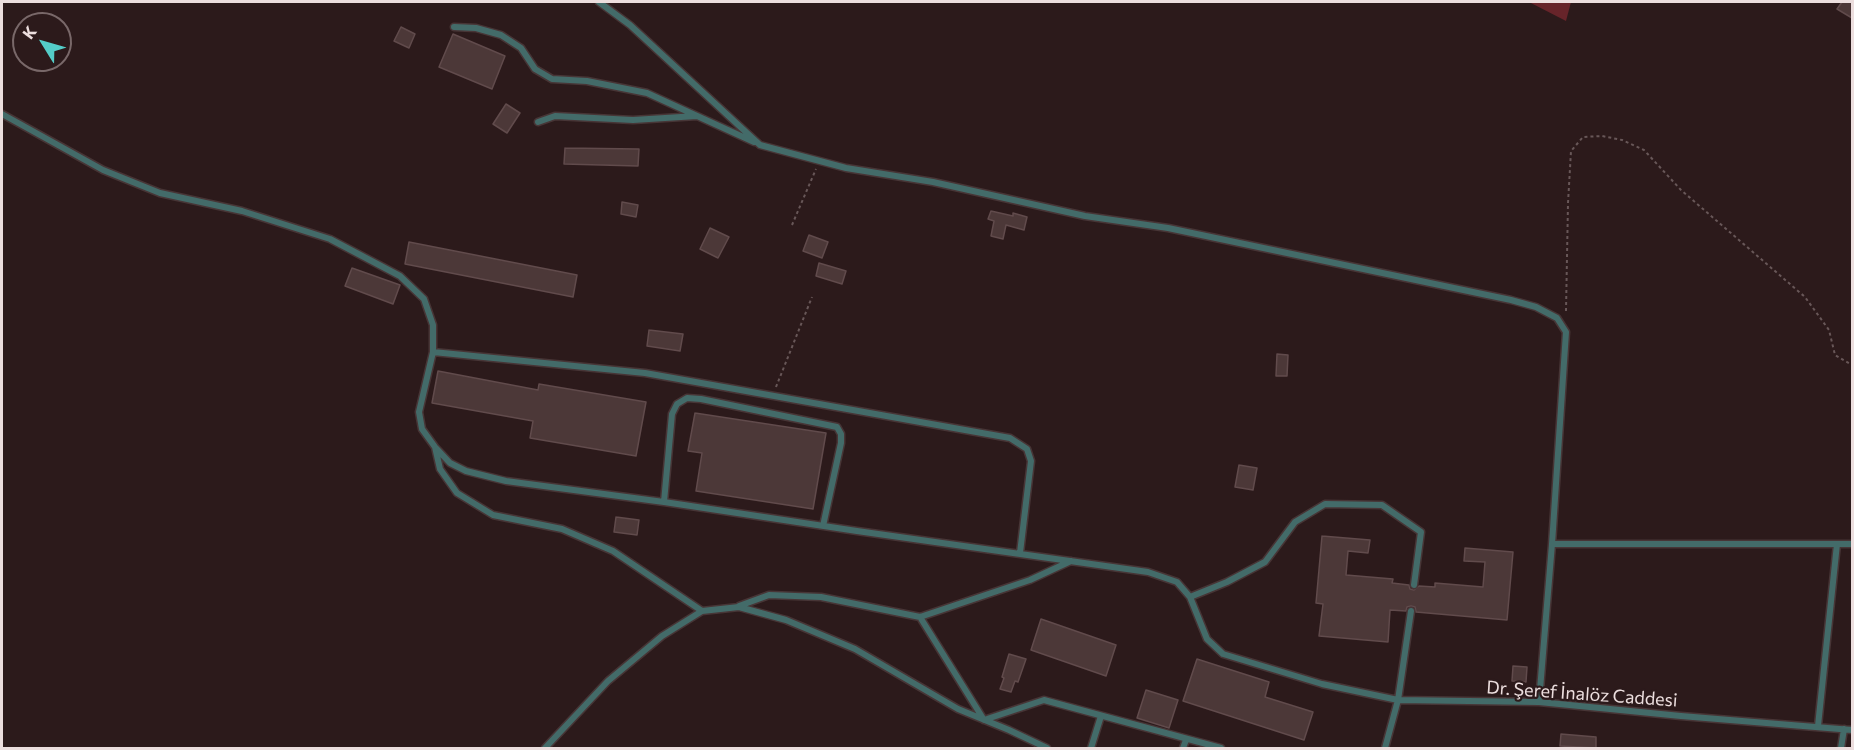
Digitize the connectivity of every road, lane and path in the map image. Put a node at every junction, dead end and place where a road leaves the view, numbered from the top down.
1 (598, 2) edge
2 (454, 27) dead end
3 (2, 114) edge
4 (697, 116) junction
5 (538, 122) dead end
6 (760, 144) junction
7 (819, 161) junction
8 (792, 225) dead end
9 (812, 297) dead end
10 (1566, 332) junction
11 (433, 352) junction
12 (1852, 365) edge
13 (772, 395) junction
14 (435, 447) junction
15 (664, 502) junction
16 (823, 526) junction
17 (1552, 544) junction
18 (1837, 544) junction
19 (1852, 544) edge
20 (1020, 553) junction
21 (1071, 561) junction
22 (1414, 585) dead end
23 (1190, 597) junction
24 (739, 607) junction
25 (702, 611) junction
26 (1411, 611) dead end
27 (920, 617) junction
28 (1398, 700) junction
29 (1539, 702) junction
30 (1101, 716) junction
31 (984, 720) junction
32 (1818, 726) junction
33 (1844, 729) junction
34 (1852, 730) edge
35 (1186, 740) junction
36 (545, 748) edge
37 (1047, 748) edge
38 (1091, 748) edge
39 (1183, 748) edge
40 (1221, 748) edge
41 (1385, 748) edge
42 (1841, 748) edge

1 - 6 lane
2 - 4 lane
3 - 11 lane
4 - 5 lane
4 - 6 lane
6 - 7 lane
7 - 8 path
7 - 10 lane
9 - 13 path
10 - 12 path
10 - 17 lane
11 - 13 lane
11 - 14 lane
13 - 20 lane
14 - 15 lane
14 - 25 lane
15 - 16 lane
15 - 16 lane
16 - 20 lane
17 - 18 lane
17 - 29 lane
18 - 19 lane
18 - 32 lane
20 - 21 lane
21 - 23 lane
21 - 27 lane
22 - 23 lane
23 - 28 lane, Dr. Şeref İnalöz Caddesi
24 - 25 lane
24 - 27 lane
24 - 31 lane
25 - 36 lane
26 - 28 lane
27 - 31 lane
28 - 29 lane, Dr. Şeref İnalöz Caddesi
28 - 41 lane
29 - 32 lane, Dr. Şeref İnalöz Caddesi
30 - 31 lane
30 - 35 lane
30 - 38 lane
31 - 37 lane
32 - 33 lane, Dr. Şeref İnalöz Caddesi
33 - 34 lane, Dr. Şeref İnalöz Caddesi
33 - 42 lane
35 - 39 lane
35 - 40 lane

